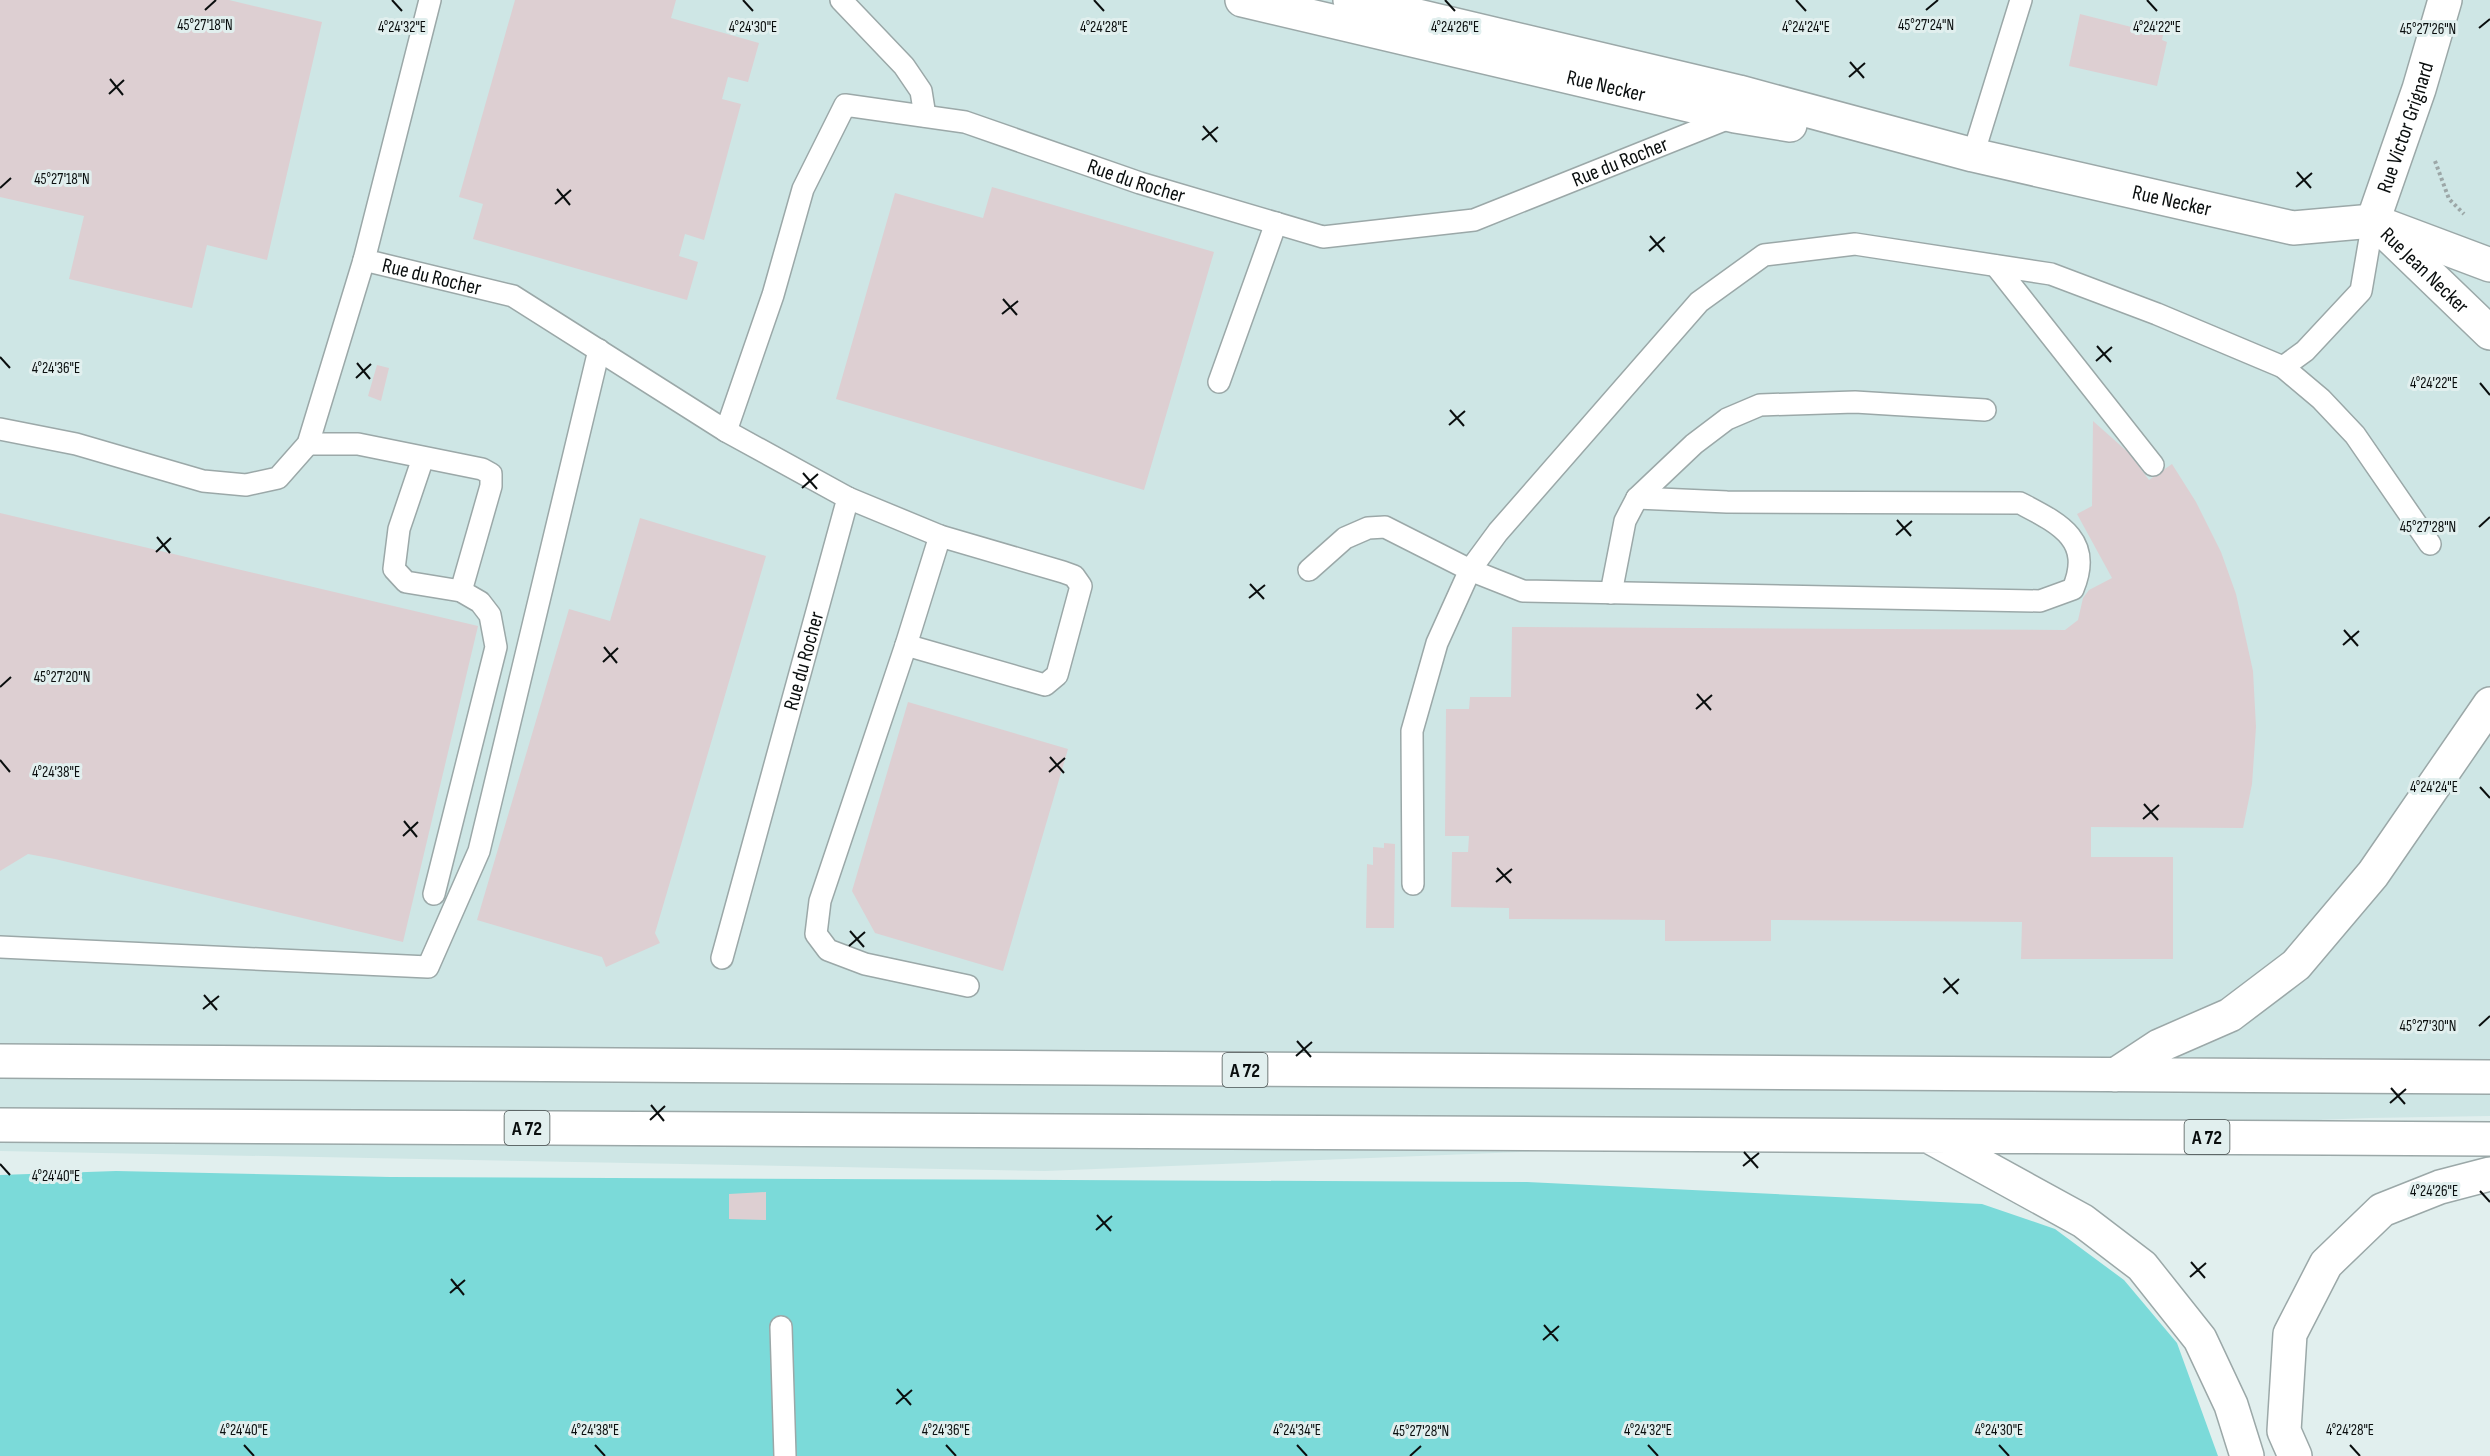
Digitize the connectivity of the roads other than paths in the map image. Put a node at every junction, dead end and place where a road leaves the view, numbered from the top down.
1 (430, 0) edge
2 (841, 0) edge
3 (1242, 0) edge
4 (1350, 0) edge
5 (2021, 0) edge
6 (2445, 0) edge
7 (1737, 104) junction
8 (925, 116) junction
9 (1973, 155) junction
10 (2373, 221) junction
11 (1276, 223) junction
12 (364, 260) junction
13 (2490, 264) edge
14 (1996, 266) junction
15 (2490, 333) edge
16 (599, 350) junction
17 (2283, 367) junction
18 (1219, 382) dead end
19 (1985, 410) dead end
20 (0, 429) edge
21 (726, 431) junction
22 (308, 444) junction
23 (423, 458) junction
24 (2153, 465) dead end
25 (848, 498) junction
26 (1637, 498) junction
27 (940, 536) junction
28 (2430, 544) dead end
29 (1309, 570) dead end
30 (1470, 570) junction
31 (461, 591) junction
32 (1611, 593) junction
33 (906, 645) junction
34 (2490, 704) edge
35 (1413, 884) dead end
36 (434, 894) dead end
37 (0, 946) edge
38 (722, 958) dead end
39 (968, 986) dead end
40 (0, 1061) edge
41 (2115, 1075) junction
42 (2490, 1077) edge
43 (0, 1125) edge
44 (1928, 1135) junction
45 (2488, 1139) edge
46 (2490, 1174) edge
47 (781, 1327) dead end
48 (785, 1456) edge
49 (2247, 1456) edge
50 (2295, 1456) edge

1 - 12 lane, Rue du Rocher
2 - 8 lane
3 - 7 main road, Rue Necker
4 - 7 main road, Rue Necker
5 - 9 lane
6 - 10 main road, Rue Victor Grignard
7 - 9 main road, Rue Necker
7 - 11 lane, Rue du Rocher
8 - 11 lane, Rue du Rocher
8 - 21 lane, Rue du Rocher
9 - 10 main road, Rue Necker
10 - 13 main road, Rue Jean Necker
10 - 15 main road, Rue Jean Necker
10 - 17 lane
11 - 18 lane
12 - 16 lane, Rue du Rocher
12 - 22 lane
14 - 17 lane
14 - 24 lane
14 - 30 lane
16 - 21 lane, Rue du Rocher
16 - 37 lane
17 - 28 lane
19 - 26 lane
20 - 22 lane
21 - 25 lane, Rue du Rocher
22 - 23 lane
23 - 31 lane
23 - 31 lane
25 - 27 lane
25 - 38 lane, Rue du Rocher
26 - 32 lane
26 - 32 lane
27 - 33 lane
27 - 33 lane
29 - 30 lane
30 - 32 lane
30 - 35 lane
31 - 36 lane
33 - 39 lane
34 - 41 main road
40 - 41 main road, A 72
41 - 42 main road, A 72
43 - 44 main road, A 72
44 - 45 main road, A 72
44 - 49 main road
46 - 50 main road
47 - 48 lane

